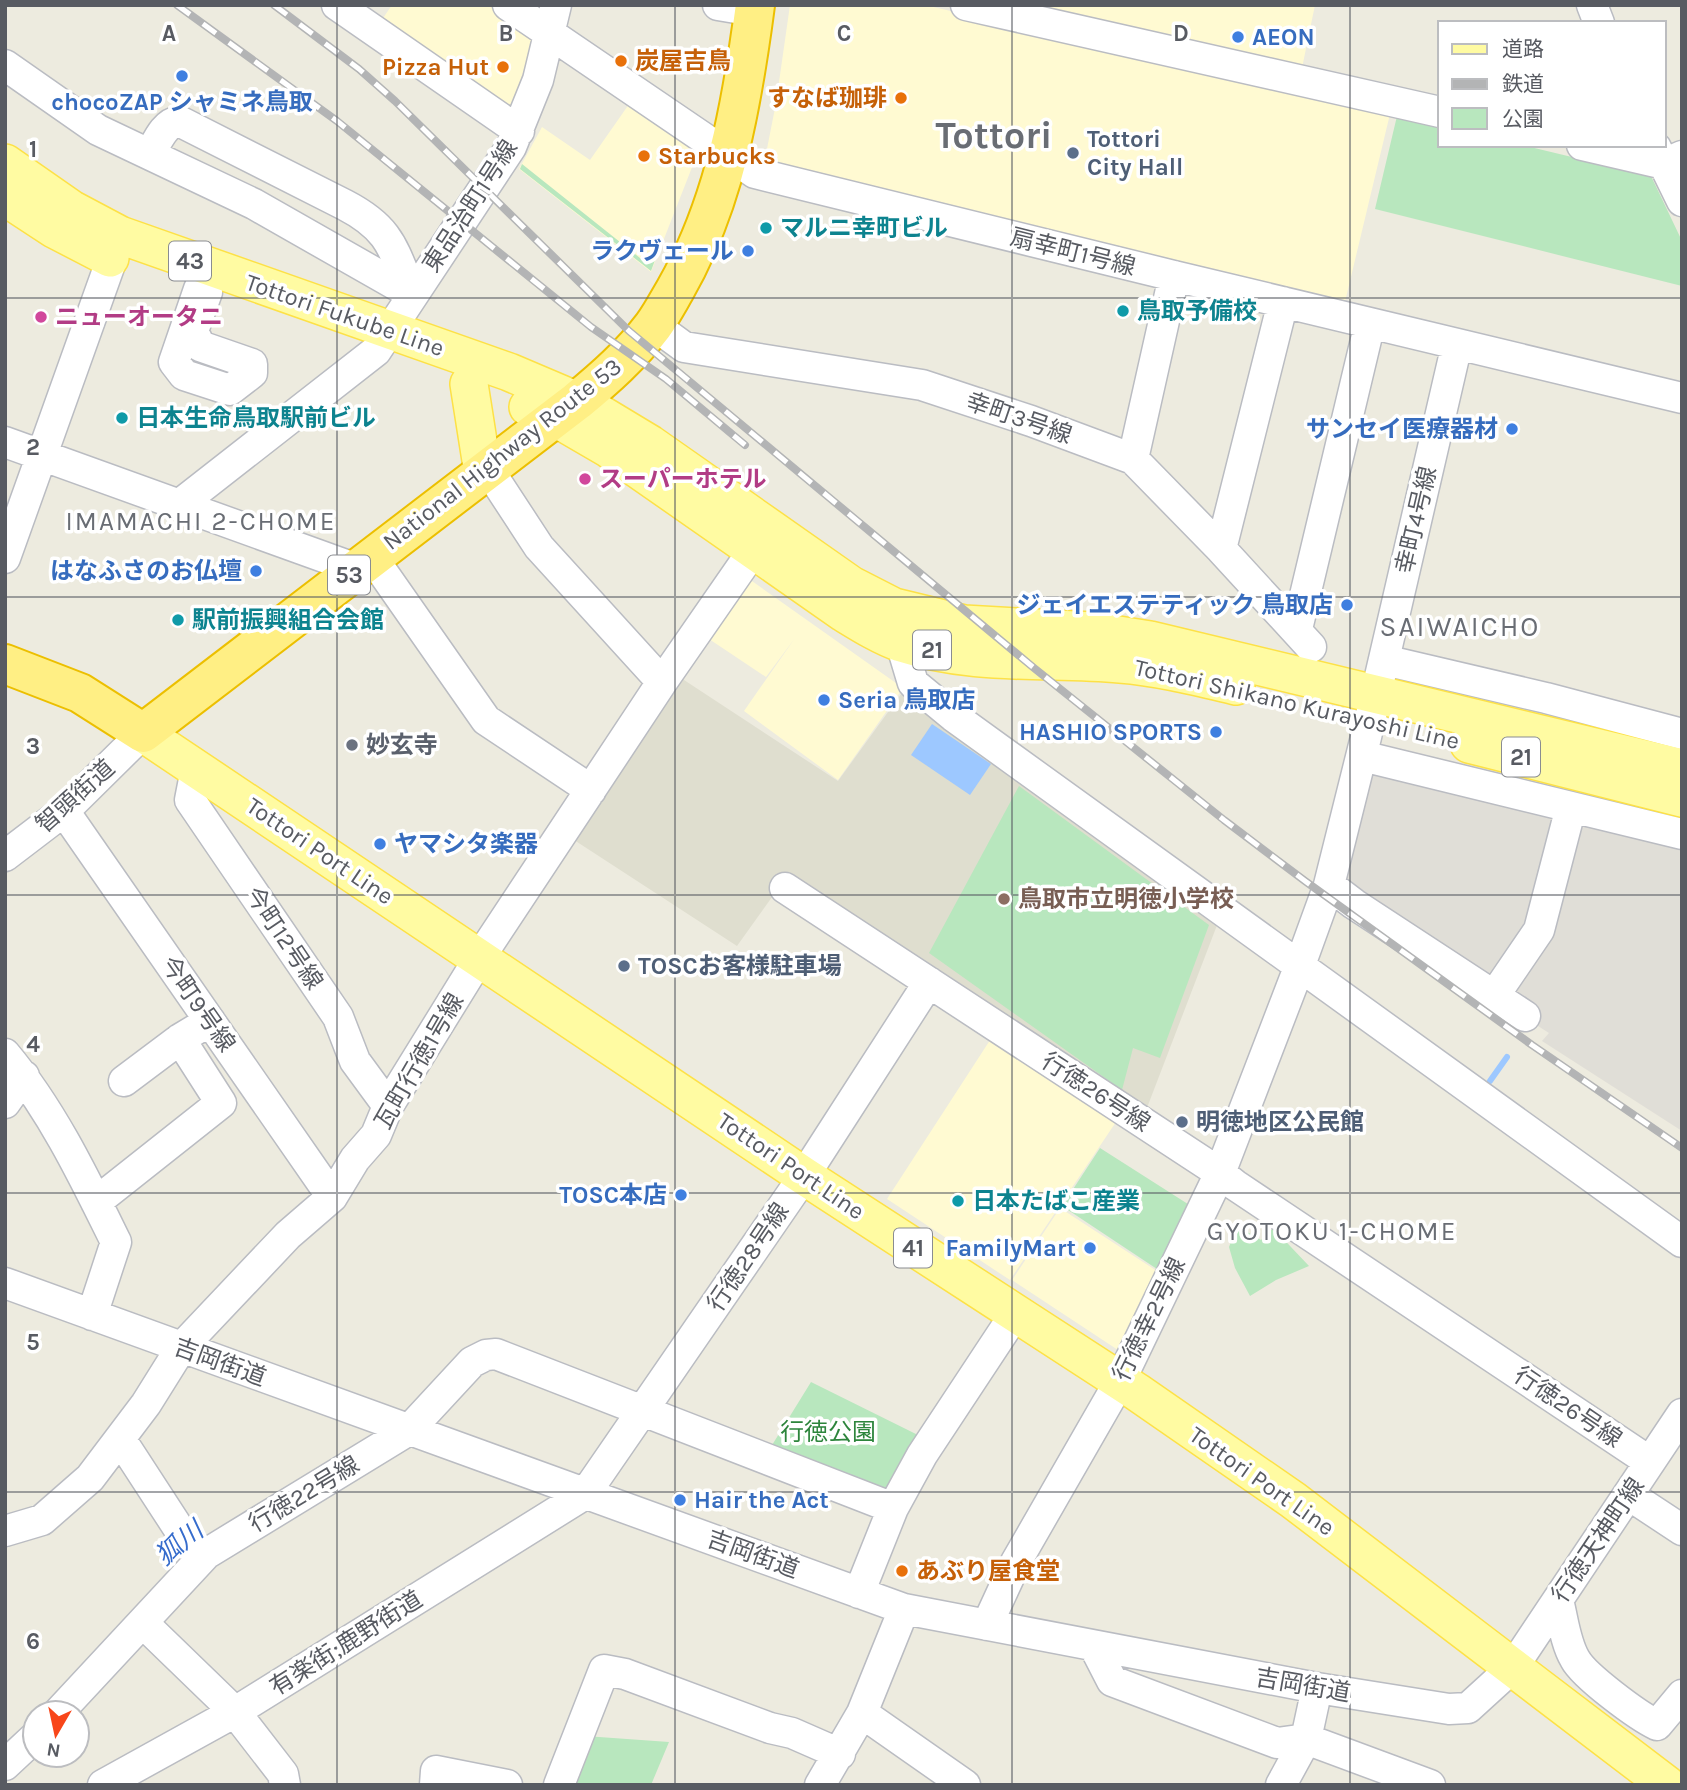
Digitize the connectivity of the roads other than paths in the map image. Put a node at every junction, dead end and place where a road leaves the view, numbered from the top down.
1 (337, 5) edge
2 (508, 5) edge
3 (556, 5) edge
4 (966, 5) edge
5 (742, 7) edge
6 (550, 35) junction
7 (5, 65) edge
8 (1438, 112) edge
9 (519, 131) junction
10 (1599, 147) edge
11 (149, 153) junction
12 (1667, 155) edge
13 (729, 156) junction
14 (5, 163) edge
15 (5, 197) edge
16 (1682, 201) edge
17 (116, 247) junction
18 (1174, 276) junction
19 (412, 294) junction
20 (1283, 302) junction
21 (1370, 323) junction
22 (654, 325) junction
23 (382, 341) junction
24 (1457, 344) junction
25 (469, 384) junction
26 (1682, 398) edge
27 (566, 410) junction
28 (5, 442) edge
29 (41, 455) junction
30 (1133, 459) junction
31 (485, 471) junction
32 (179, 505) junction
33 (760, 539) junction
34 (1221, 549) junction
35 (5, 558) edge
36 (365, 563) junction
37 (901, 643) junction
38 (1384, 660) junction
39 (5, 664) edge
40 (662, 682) junction
41 (1373, 708) junction
42 (143, 733) junction
43 (1362, 755) junction
44 (196, 769) junction
45 (1678, 772) edge
46 (591, 790) junction
47 (1571, 807) junction
48 (64, 811) junction
49 (1682, 834) edge
50 (5, 856) edge
51 (1329, 885) junction
52 (785, 888) dead end
53 (480, 957) junction
54 (1300, 965) junction
55 (929, 982) junction
56 (1494, 996) junction
57 (1525, 1016) dead end
58 (210, 1021) junction
59 (180, 1039) junction
60 (14, 1065) edge
61 (124, 1081) dead end
62 (5, 1103) edge
63 (388, 1107) junction
64 (1220, 1173) junction
65 (803, 1176) junction
66 (332, 1197) junction
67 (96, 1202) junction
68 (1682, 1241) edge
69 (5, 1283) edge
70 (1015, 1314) junction
71 (92, 1315) junction
72 (181, 1348) junction
73 (1120, 1381) junction
74 (642, 1411) junction
75 (1682, 1413) edge
76 (409, 1430) junction
77 (121, 1440) junction
78 (1650, 1462) junction
79 (585, 1494) junction
80 (1629, 1495) junction
81 (893, 1508) junction
82 (1682, 1530) edge
83 (5, 1531) edge
84 (188, 1543) dead end
85 (859, 1593) junction
86 (1558, 1600) junction
87 (904, 1609) junction
88 (143, 1623) junction
89 (987, 1625) junction
90 (1094, 1646) junction
91 (1513, 1667) junction
92 (1317, 1688) junction
93 (1682, 1695) edge
94 (71, 1699) edge
95 (235, 1712) junction
96 (862, 1713) junction
97 (1306, 1740) junction
98 (21, 1750) edge
99 (840, 1754) junction
100 (5, 1765) edge
101 (103, 1785) edge
102 (285, 1785) edge
103 (435, 1785) edge
104 (507, 1785) edge
105 (559, 1785) edge
106 (820, 1785) edge
107 (965, 1785) edge
108 (1281, 1785) edge
109 (1430, 1785) edge
110 (1667, 1785) edge

1 - 9 street
2 - 6 street, 扇幸町1号線
3 - 6 street, 東品治町1号線
4 - 8 street
5 - 13 highway, National Highway Route 53 / 53
6 - 9 street, 東品治町1号線
6 - 13 street, 扇幸町1号線
7 - 11 street
9 - 19 street, 東品治町1号線
10 - 12 street
11 - 19 street
11 - 19 street
12 - 16 street
13 - 18 street, 扇幸町1号線
13 - 22 highway, National Highway Route 53 / 53
14 - 17 main road, Tottori Fukube Line / 43
15 - 17 main road, Tottori Fukube Line / 43
17 - 23 main road, Tottori Fukube Line / 43
17 - 23 main road, Tottori Fukube Line / 43
17 - 29 street
18 - 20 street, 扇幸町1号線
18 - 30 street
19 - 23 street, 東品治町1号線
20 - 21 street, 扇幸町1号線
20 - 34 street
21 - 24 street, 扇幸町1号線
21 - 34 street, 幸町3号線
22 - 27 highway, National Highway Route 53 / 53
22 - 30 street, 幸町3号線
23 - 25 main road, Tottori Fukube Line / 43
23 - 27 main road, Tottori Fukube Line / 43
23 - 32 street, 東品治町1号線
24 - 26 street, 扇幸町1号線
24 - 38 street, 幸町4号線
25 - 27 main road, Tottori Fukube Line / 43
25 - 31 main road
27 - 31 highway, National Highway Route 53 / 53
27 - 33 main road, Tottori Shikano Kurayoshi Line / 21
28 - 29 street
29 - 32 street
29 - 35 street
30 - 34 street, 幸町3号線
31 - 36 highway, National Highway Route 53 / 53
31 - 40 street
32 - 36 street
33 - 37 main road, Tottori Shikano Kurayoshi Line / 21
33 - 40 street, 瓦町行徳1号線
33 - 41 main road, Tottori Shikano Kurayoshi Line / 21
36 - 42 highway, National Highway Route 53 / 53
36 - 46 street
37 - 41 main road, Tottori Shikano Kurayoshi Line / 21
37 - 54 street
38 - 41 street, 幸町4号線
38 - 45 street
39 - 42 highway
40 - 46 street, 瓦町行徳1号線
41 - 43 street, 行徳幸2号線
41 - 45 main road, Tottori Shikano Kurayoshi Line / 21
42 - 44 main road, Tottori Port Line / 41
42 - 48 street, 智頭街道
43 - 47 street
43 - 51 street, 行徳幸2号線
44 - 53 main road, Tottori Port Line / 41
44 - 63 street, 今町12号線
46 - 53 street, 瓦町行徳1号線
47 - 49 street
47 - 56 street
48 - 50 street, 智頭街道
48 - 58 street, 今町9号線
51 - 54 street, 行徳幸2号線
51 - 56 street
52 - 55 street, 行徳26号線
53 - 63 street, 瓦町行徳1号線
53 - 65 main road, Tottori Port Line / 41
54 - 64 street, 行徳幸2号線
54 - 68 street
55 - 64 street, 行徳26号線
55 - 65 street, 行徳28号線
56 - 57 street
58 - 59 street
58 - 66 street, 今町9号線
59 - 61 street
59 - 67 street
60 - 62 street
60 - 67 street
63 - 66 street, 瓦町行徳1号線
64 - 73 street, 行徳幸2号線
64 - 78 street, 行徳26号線
65 - 70 main road, Tottori Port Line / 41
65 - 74 street, 行徳28号線
66 - 72 street, 瓦町行徳1号線
67 - 71 street
69 - 71 street, 吉岡街道
70 - 73 main road, Tottori Port Line / 41
70 - 81 street
71 - 72 street, 吉岡街道
72 - 76 street, 吉岡街道
72 - 77 street, 瓦町行徳1号線
73 - 89 street, 行徳幸2号線
73 - 91 main road, Tottori Port Line / 41
74 - 76 street, 行徳22号線
74 - 79 street, 行徳28号線
74 - 81 street, 行徳22号線
75 - 78 street, 行徳天神町線
76 - 79 street, 吉岡街道
76 - 88 street, 行徳22号線
77 - 83 street, 瓦町行徳1号線
77 - 84 street
78 - 80 street, 行徳天神町線
79 - 85 street, 吉岡街道
79 - 95 street, 有楽街;鹿野街道
80 - 82 street
80 - 86 street, 行徳天神町線
81 - 85 street
85 - 87 street, 吉岡街道
86 - 91 street, 行徳天神町線
86 - 93 street
87 - 89 street, 吉岡街道
87 - 96 street
88 - 94 street, 行徳22号線
88 - 95 street
89 - 90 street, 吉岡街道
90 - 92 street, 吉岡街道
90 - 97 street
91 - 92 street, 吉岡街道
91 - 110 main road, Tottori Port Line / 41
92 - 97 street
95 - 101 street, 有楽街;鹿野街道
95 - 102 street
96 - 99 street
96 - 107 street
97 - 108 street
97 - 109 street
98 - 100 street
99 - 105 street
99 - 106 street
103 - 104 street

